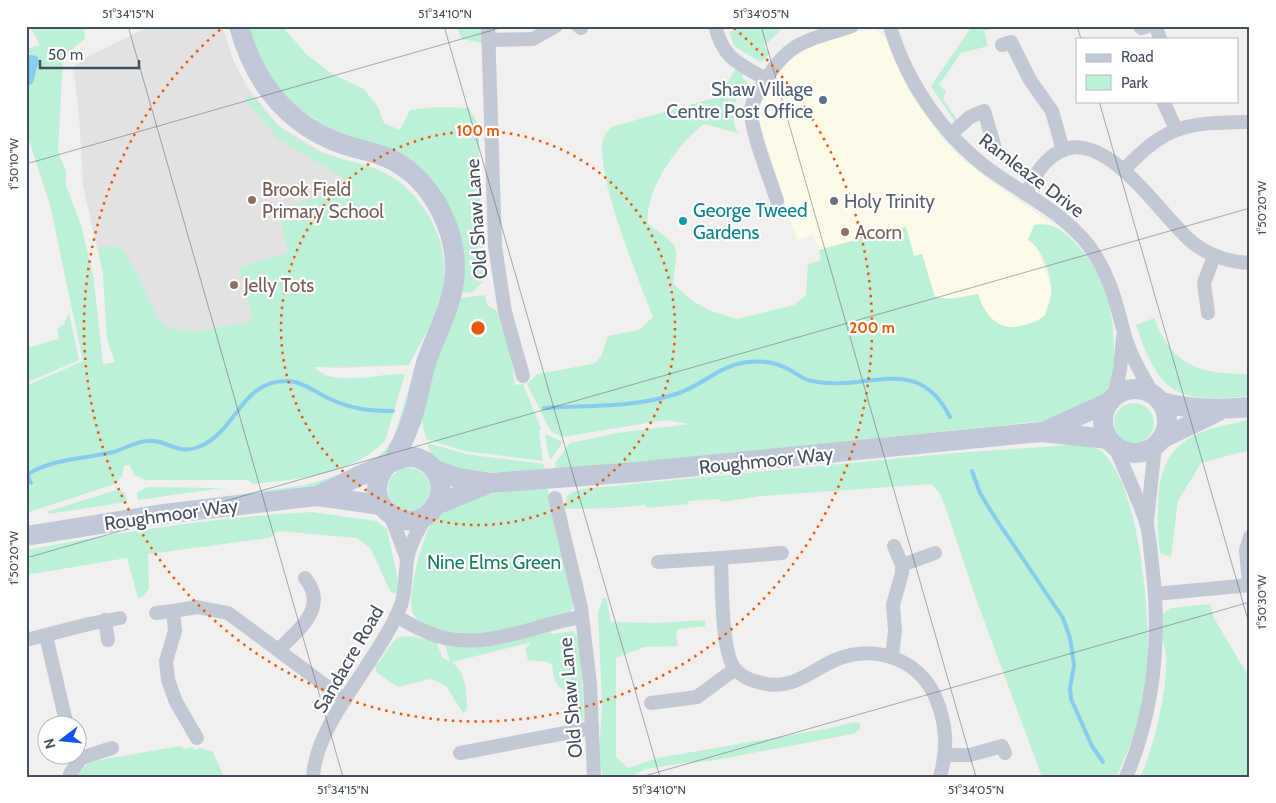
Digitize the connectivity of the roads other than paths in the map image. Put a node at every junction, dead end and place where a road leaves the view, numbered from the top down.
1 (238, 26) edge
2 (556, 26) edge
3 (715, 26) edge
4 (852, 26) edge
5 (890, 26) edge
6 (1156, 26) edge
7 (488, 33) edge
8 (1160, 38) edge
9 (1002, 45) dead end
10 (766, 79) junction
11 (1163, 102) edge
12 (1250, 122) edge
13 (1176, 129) junction
14 (951, 134) junction
15 (995, 148) dead end
16 (1063, 150) junction
17 (1124, 170) junction
18 (1026, 194) junction
19 (778, 201) dead end
20 (1214, 256) junction
21 (1250, 263) edge
22 (1208, 313) dead end
23 (1124, 333) junction
24 (523, 376) dead end
25 (1158, 398) junction
26 (1110, 399) junction
27 (1250, 407) edge
28 (1222, 410) junction
29 (413, 415) junction
30 (1041, 432) junction
31 (1111, 442) junction
32 (1158, 442) junction
33 (391, 462) junction
34 (431, 466) junction
35 (490, 483) junction
36 (317, 496) junction
37 (554, 498) dead end
38 (386, 510) junction
39 (431, 510) junction
40 (1146, 524) junction
41 (26, 536) edge
42 (1250, 537) edge
43 (894, 546) dead end
44 (934, 553) dead end
45 (782, 554) dead end
46 (721, 558) junction
47 (408, 559) junction
48 (658, 562) dead end
49 (902, 565) junction
50 (305, 578) dead end
51 (1249, 585) edge
52 (1155, 594) junction
53 (173, 611) junction
54 (156, 613) dead end
55 (396, 616) junction
56 (582, 617) junction
57 (120, 618) dead end
58 (105, 620) junction
59 (46, 636) junction
60 (26, 640) edge
61 (108, 640) dead end
62 (280, 649) junction
63 (892, 656) junction
64 (735, 669) junction
65 (346, 700) junction
66 (651, 703) dead end
67 (65, 716) edge
68 (592, 728) junction
69 (197, 738) dead end
70 (112, 748) dead end
71 (460, 753) dead end
72 (1005, 753) dead end
73 (88, 754) edge
74 (946, 755) junction
75 (74, 766) edge
76 (70, 774) dead end
77 (313, 777) edge
78 (594, 777) edge
79 (940, 777) edge
80 (1126, 777) edge

1 - 29 main road
2 - 7 street
3 - 10 street
4 - 10 street
5 - 14 street, Ramleaze Drive
6 - 8 street
7 - 24 street, Old Shaw Lane
9 - 16 street
10 - 19 street
11 - 13 street
12 - 13 street
13 - 17 street
14 - 15 street
14 - 18 street, Ramleaze Drive
16 - 17 street
16 - 18 street
17 - 20 street
18 - 23 street, Ramleaze Drive
20 - 21 street
20 - 22 street
23 - 25 street, Ramleaze Drive
23 - 26 street, Ramleaze Drive
25 - 26 main road, Roughmoor Way
25 - 28 main road, Roughmoor Way
25 - 32 main road
26 - 30 main road, Roughmoor Way
26 - 31 main road
27 - 28 main road, Roughmoor Way
28 - 32 main road, Roughmoor Way
29 - 33 main road
29 - 34 main road
30 - 31 main road, Roughmoor Way
30 - 35 main road, Roughmoor Way
31 - 32 main road, Roughmoor Way
31 - 40 street
32 - 40 street
33 - 34 main road, Roughmoor Way
33 - 36 main road, Roughmoor Way
33 - 38 main road
34 - 35 main road, Roughmoor Way
34 - 39 main road
35 - 39 main road, Roughmoor Way
36 - 38 main road, Roughmoor Way
36 - 41 main road, Roughmoor Way
37 - 56 street, Old Shaw Lane
38 - 39 main road, Roughmoor Way
38 - 47 street, Sandacre Road
39 - 47 street, Sandacre Road
40 - 52 street
42 - 51 street
43 - 49 street
44 - 49 street
45 - 46 street
46 - 48 street
46 - 64 street
47 - 55 street, Sandacre Road
49 - 63 street
50 - 62 street
51 - 52 street
52 - 80 street
53 - 54 street
53 - 62 street
53 - 69 street
55 - 56 street, Old Shaw Lane
55 - 65 street, Sandacre Road
56 - 68 street, Old Shaw Lane
57 - 58 street
58 - 59 street
58 - 61 street
59 - 60 street
59 - 67 street
62 - 65 street
63 - 64 street
63 - 74 street
64 - 66 street
65 - 77 street, Sandacre Road
68 - 71 street
68 - 78 street, Old Shaw Lane
70 - 73 street
72 - 74 street
74 - 79 street
75 - 76 street

